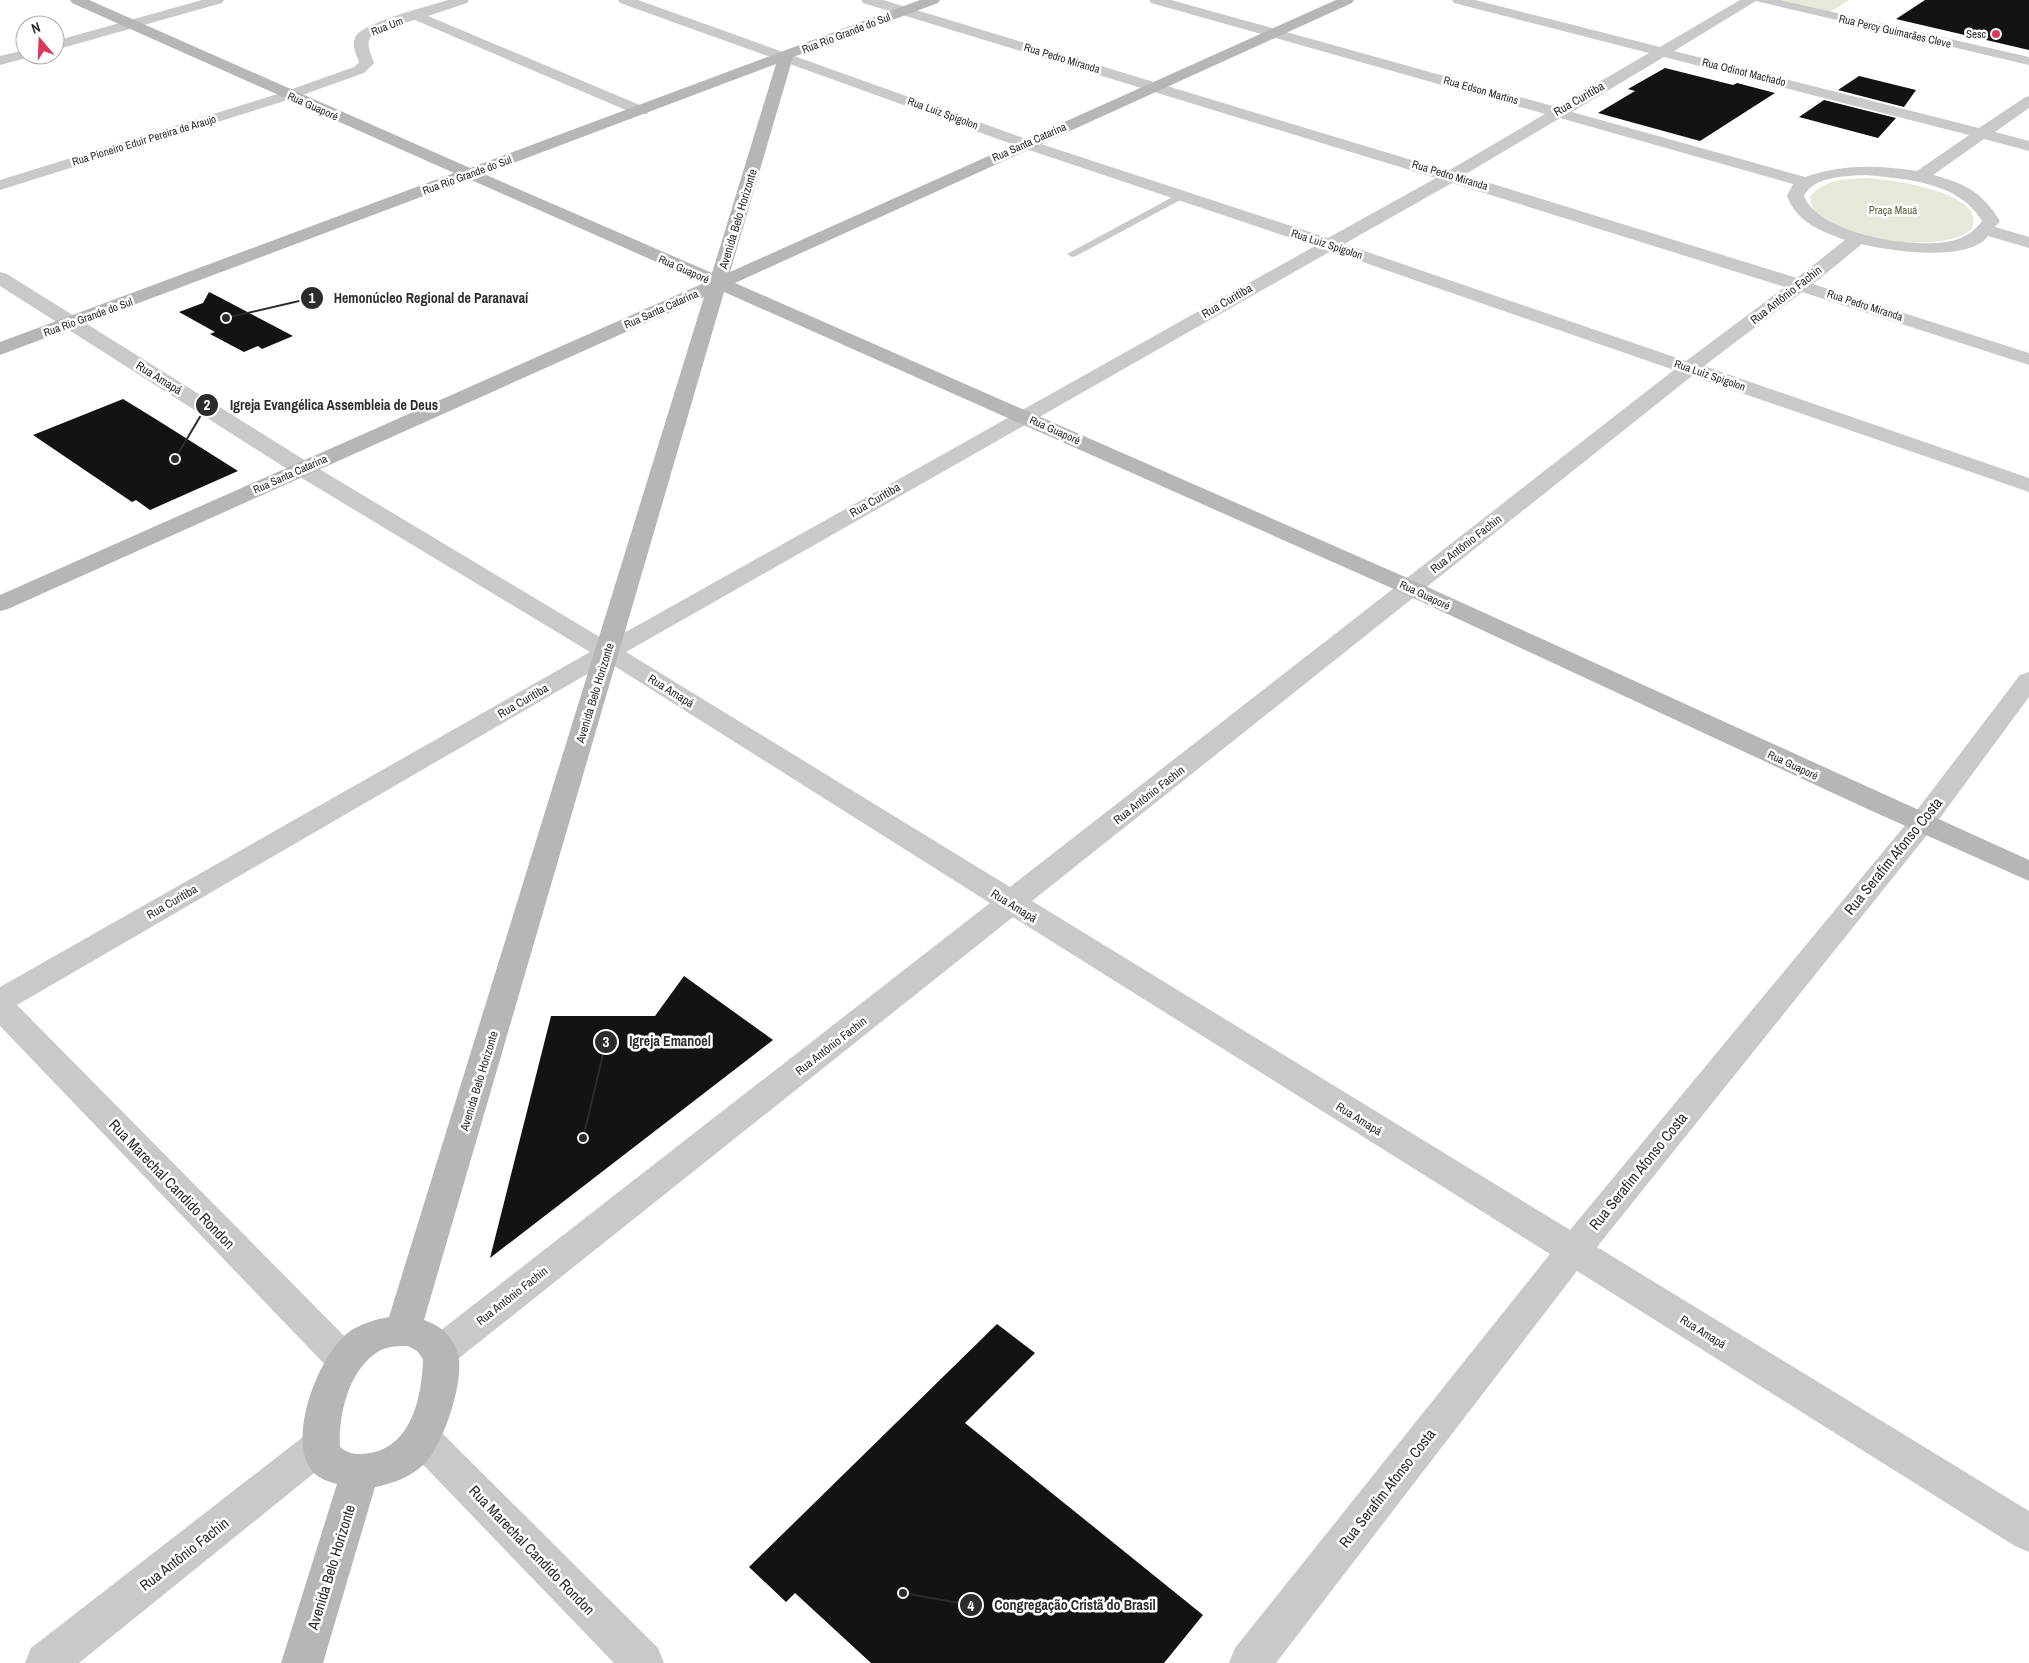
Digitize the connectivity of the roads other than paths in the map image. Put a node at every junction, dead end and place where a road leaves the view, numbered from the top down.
1 (77, 0) edge
2 (218, 0) edge
3 (462, 0) edge
4 (625, 0) edge
5 (868, 0) edge
6 (933, 0) edge
7 (1156, 0) edge
8 (1347, 0) edge
9 (1459, 0) edge
10 (1750, 0) edge
11 (1762, 0) edge
12 (903, 10) junction
13 (415, 15) junction
14 (131, 24) junction
15 (1277, 33) junction
16 (65, 43) edge
17 (1662, 51) junction
18 (786, 56) junction
19 (15, 57) edge
20 (0, 61) edge
21 (2029, 61) edge
22 (1154, 86) junction
23 (288, 95) junction
24 (2029, 101) edge
25 (641, 111) junction
26 (1558, 111) junction
27 (1985, 134) junction
28 (1026, 144) junction
29 (2029, 146) edge
30 (468, 175) junction
31 (1451, 176) junction
32 (1920, 177) junction
33 (1805, 182) junction
34 (0, 185) edge
35 (1180, 196) junction
36 (1987, 230) junction
37 (1858, 238) junction
38 (2029, 243) edge
39 (1328, 244) junction
40 (1072, 254) dead end
41 (0, 278) edge
42 (718, 284) junction
43 (1801, 284) junction
44 (72, 322) junction
45 (0, 349) edge
46 (2029, 359) edge
47 (1689, 368) junction
48 (1024, 416) junction
49 (303, 469) junction
50 (2029, 485) edge
51 (1410, 588) junction
52 (0, 604) edge
53 (608, 652) junction
54 (2029, 680) edge
55 (1920, 824) junction
56 (2029, 870) edge
57 (1012, 904) junction
58 (0, 1001) edge
59 (0, 1007) edge
60 (1573, 1251) junction
61 (403, 1330) junction
62 (440, 1352) junction
63 (345, 1361) junction
64 (421, 1437) junction
65 (321, 1445) junction
66 (360, 1472) junction
67 (2029, 1533) edge
68 (46, 1663) edge
69 (302, 1663) edge
70 (643, 1663) edge
71 (1250, 1663) edge

1 - 14 street, Rua Guaporé
2 - 14 street
3 - 13 street, Rua Um
4 - 18 street, Rua Luiz Spigolon
5 - 12 street, Rua Pedro Miranda
6 - 12 street, Rua Rio Grande do Sul
7 - 15 street, Rua Edson Martins
8 - 15 street, Rua Santa Catarina
9 - 17 street, Rua Odinot Machado
10 - 17 street, Rua Curitiba
11 - 21 street, Rua Percy Guimarães Cleve
12 - 18 street, Rua Rio Grande do Sul
12 - 22 street, Rua Pedro Miranda
13 - 23 street, Rua Um
13 - 25 street
14 - 16 street
14 - 23 street, Rua Guaporé
15 - 22 street, Rua Santa Catarina
15 - 26 street, Rua Edson Martins
17 - 26 street, Rua Curitiba
17 - 27 street, Rua Odinot Machado
18 - 25 street, Rua Rio Grande do Sul
18 - 28 street, Rua Luiz Spigolon
18 - 42 street, Avenida Belo Horizonte
19 - 20 street
22 - 28 street, Rua Santa Catarina
22 - 31 street, Rua Pedro Miranda
23 - 30 street, Rua Guaporé
23 - 34 street, Rua Pioneiro Eduir Pereira de Araujo
24 - 27 street
25 - 30 street, Rua Rio Grande do Sul
26 - 31 street, Rua Curitiba
26 - 33 street, Rua Edson Martins
27 - 29 street, Rua Odinot Machado
27 - 32 street
28 - 35 street, Rua Luiz Spigolon
28 - 42 street, Rua Santa Catarina
30 - 42 street, Rua Guaporé
30 - 44 street, Rua Rio Grande do Sul
31 - 39 street, Rua Curitiba
31 - 43 street, Rua Pedro Miranda
32 - 33 street
32 - 36 street
33 - 37 street
35 - 39 street, Rua Luiz Spigolon
35 - 40 lane
36 - 37 street
36 - 38 street
37 - 43 street, Rua Antônio Fachin
39 - 47 street, Rua Luiz Spigolon
39 - 48 street, Rua Curitiba
41 - 44 street, Rua Amapá
42 - 48 street, Rua Guaporé
42 - 49 street, Rua Santa Catarina
42 - 53 street, Avenida Belo Horizonte
43 - 46 street, Rua Pedro Miranda
43 - 47 street, Rua Antônio Fachin
44 - 45 street, Rua Rio Grande do Sul
44 - 49 street, Rua Amapá
47 - 50 street, Rua Luiz Spigolon
47 - 51 street, Rua Antônio Fachin
48 - 51 street, Rua Guaporé
48 - 53 street, Rua Curitiba
49 - 52 street, Rua Santa Catarina
49 - 53 street, Rua Amapá
51 - 55 street, Rua Guaporé
51 - 57 street, Rua Antônio Fachin
53 - 57 street, Rua Amapá
53 - 58 street, Rua Curitiba
53 - 61 street, Avenida Belo Horizonte
54 - 55 street, Rua Serafim Afonso Costa
55 - 56 street, Rua Guaporé
55 - 60 street, Rua Serafim Afonso Costa
57 - 60 street, Rua Amapá
57 - 62 street, Rua Antônio Fachin
59 - 63 street, Rua Marechal Candido Rondon
60 - 67 street, Rua Amapá
60 - 71 street, Rua Serafim Afonso Costa
61 - 62 street
61 - 63 street
62 - 64 street
63 - 65 street
64 - 66 street
64 - 70 street, Rua Marechal Candido Rondon
65 - 66 street
65 - 68 street, Rua Antônio Fachin
66 - 69 street, Avenida Belo Horizonte

